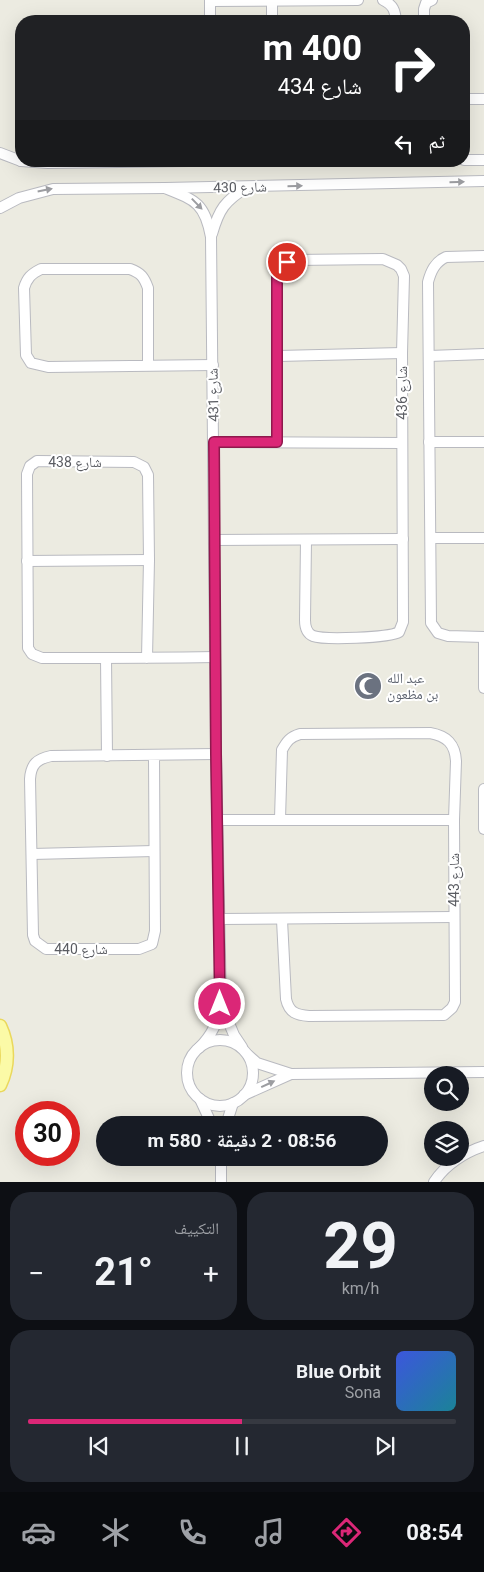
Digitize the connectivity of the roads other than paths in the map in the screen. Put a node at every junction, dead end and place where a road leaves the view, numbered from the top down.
1 (358, 0) edge
2 (383, 0) edge
3 (432, 0) edge
4 (210, 1) edge
5 (272, 1) edge
6 (210, 15) edge
7 (272, 15) edge
8 (396, 15) edge
9 (424, 15) edge
10 (470, 99) edge
11 (484, 99) edge
12 (0, 153) edge
13 (15, 159) edge
14 (470, 160) edge
15 (484, 160) edge
16 (484, 181) edge
17 (248, 187) junction
18 (165, 188) junction
19 (0, 208) edge
20 (211, 237) junction
21 (484, 256) edge
22 (402, 353) junction
23 (484, 354) edge
24 (278, 356) junction
25 (429, 356) junction
26 (213, 365) junction
27 (148, 366) junction
28 (214, 442) junction
29 (277, 442) junction
30 (430, 442) junction
31 (484, 442) edge
32 (402, 443) junction
33 (431, 538) junction
34 (484, 538) edge
35 (403, 539) junction
36 (215, 540) junction
37 (306, 540) junction
38 (149, 560) junction
39 (27, 561) junction
40 (484, 637) edge
41 (215, 657) junction
42 (106, 658) junction
43 (147, 658) junction
44 (484, 688) edge
45 (216, 754) junction
46 (107, 756) junction
47 (154, 756) junction
48 (484, 789) edge
49 (280, 818) junction
50 (484, 818) edge
51 (218, 820) junction
52 (454, 820) junction
53 (484, 829) edge
54 (154, 852) junction
55 (32, 854) junction
56 (454, 917) junction
57 (220, 920) junction
58 (282, 920) junction
59 (220, 1004) junction
60 (0, 1026) edge
61 (199, 1048) junction
62 (246, 1053) junction
63 (484, 1072) edge
64 (291, 1074) junction
65 (0, 1085) edge
66 (244, 1095) junction
67 (200, 1099) junction
68 (233, 1103) junction
69 (208, 1116) edge
70 (229, 1116) edge
71 (484, 1146) edge
72 (221, 1166) edge
73 (221, 1182) edge
74 (434, 1182) edge

1 - 5 street
2 - 8 street
3 - 9 street
4 - 5 street
4 - 6 street
5 - 7 street
10 - 11 street
12 - 13 street
14 - 15 street
17 -> 16 street, شارع 430
17 - 18 street, شارع 430
17 - 20 street, شارع 431
19 -> 18 street, شارع 430
18 -> 20 street, شارع 431
20 - 26 street, شارع 431
21 - 25 street
22 - 24 street
22 - 24 street, شارع 436
22 - 32 street, شارع 436
23 - 25 street
24 - 29 street, شارع 436
25 - 30 street
26 - 27 street
26 - 28 street, شارع 431
27 - 27 street
28 - 29 street
28 - 36 street, شارع 431
29 - 32 street
30 - 31 street
30 - 33 street
32 - 35 street, شارع 436
33 - 34 street
33 - 40 street
35 - 37 street
35 - 37 street, شارع 436
36 - 37 street
36 - 41 street, شارع 431
38 - 39 street
38 - 39 street, شارع 438
38 - 43 street, شارع 438
39 - 42 street, شارع 438
40 - 44 street
41 - 43 street, شارع 438
41 - 45 street, شارع 431
42 - 43 street, شارع 438
42 - 46 street
45 - 47 street, شارع 440
45 - 51 street, شارع 431
46 - 47 street, شارع 440
46 - 55 street, شارع 440
47 - 54 street, شارع 440
48 - 50 street
49 - 51 street
49 - 52 street
49 - 52 street, شارع 443
50 - 53 street
51 - 57 street, شارع 431
52 - 56 street, شارع 443
54 - 55 street
54 - 55 street, شارع 440
56 - 58 street
56 - 58 street, شارع 443
57 - 58 street
57 - 59 street, شارع 431
59 - 61 street, شارع 431
59 - 62 street, شارع 431
60 - 65 main road
61 - 62 street
61 - 67 street
62 - 64 street
62 - 66 street
63 - 64 street
66 -> 64 street
66 - 68 street
67 - 68 street
67 - 69 street
68 - 70 street
71 - 74 street
72 - 73 street

